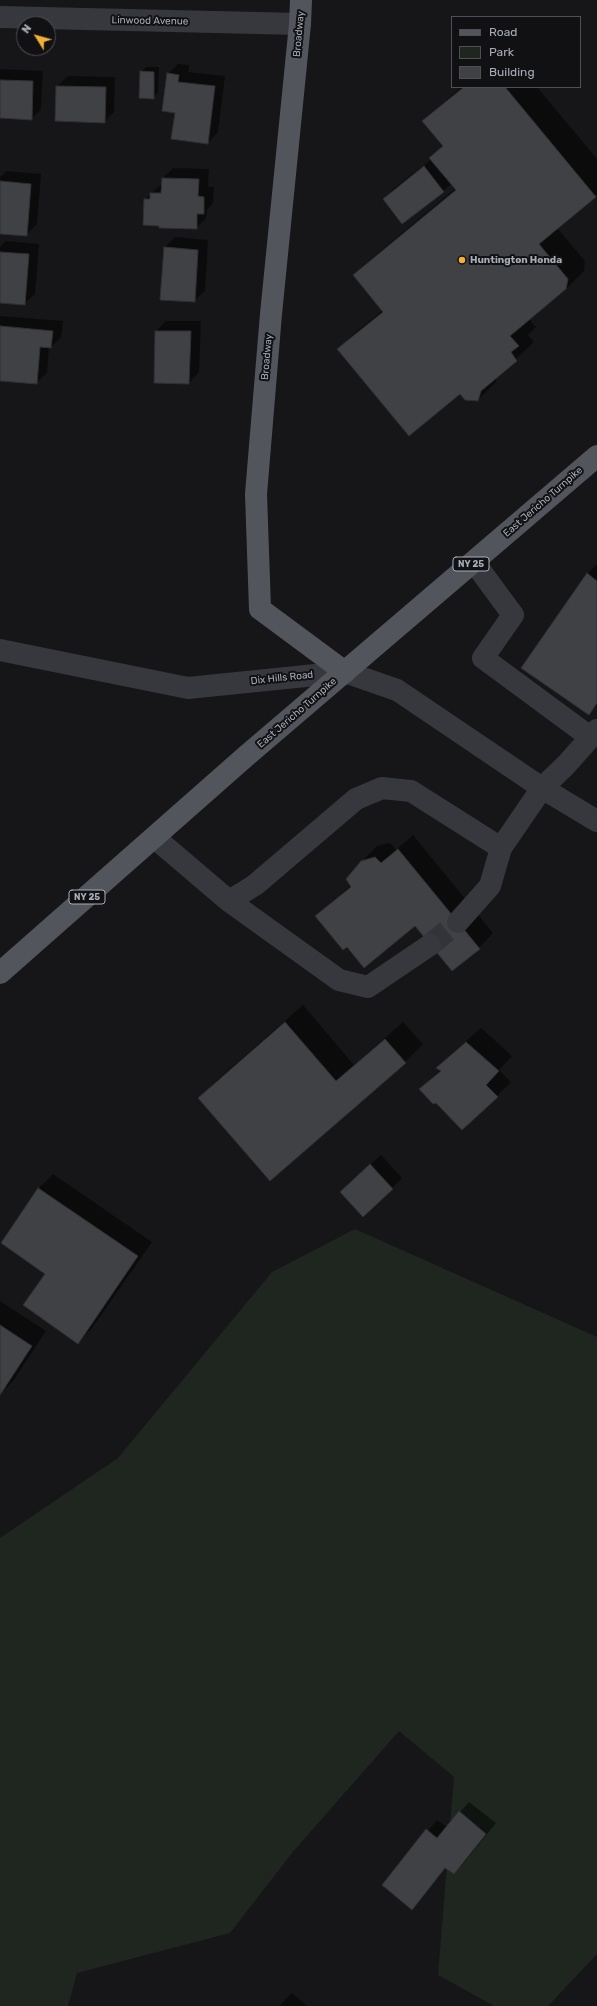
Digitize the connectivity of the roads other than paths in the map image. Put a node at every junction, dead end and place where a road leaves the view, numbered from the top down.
1 (301, 0) edge
2 (0, 17) edge
3 (300, 24) junction
4 (597, 456) edge
5 (474, 562) junction
6 (0, 650) edge
7 (345, 672) junction
8 (594, 733) edge
9 (542, 788) junction
10 (597, 821) edge
11 (155, 838) junction
12 (500, 848) junction
13 (229, 901) junction
14 (458, 922) tunnel mouth
15 (430, 945) tunnel mouth
16 (0, 973) edge

1 - 3 main road, Broadway
2 - 3 street, Linwood Avenue
3 - 7 main road, Broadway
4 - 5 main road, East Jericho Turnpike / NY 25
5 - 7 main road, East Jericho Turnpike / NY 25
5 - 8 street
6 - 7 street, Dix Hills Road
7 - 9 street, Dix Hills Road
7 - 11 main road, East Jericho Turnpike / NY 25
8 - 9 street
9 - 10 street, Dix Hills Road
9 - 12 street
11 - 13 street
11 - 16 main road, East Jericho Turnpike / NY 25
12 - 13 street
12 - 14 street
13 - 15 street

